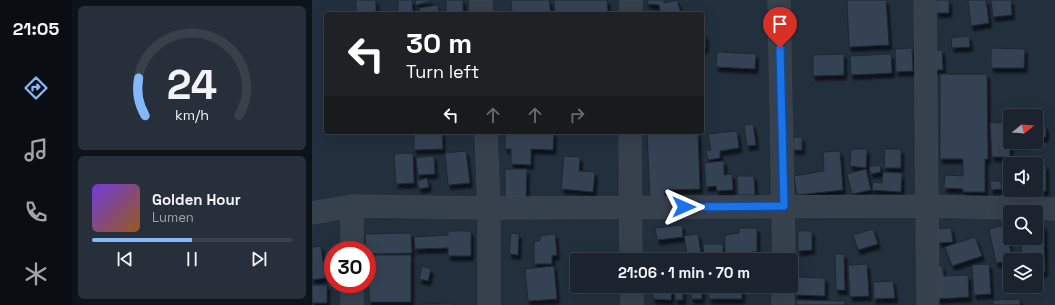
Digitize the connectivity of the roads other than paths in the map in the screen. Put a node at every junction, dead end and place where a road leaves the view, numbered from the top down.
1 (481, 0) edge
2 (631, 0) edge
3 (780, 0) edge
4 (925, 0) edge
5 (481, 12) edge
6 (631, 12) edge
7 (486, 134) edge
8 (630, 134) edge
9 (352, 206) junction
10 (784, 206) junction
11 (928, 206) junction
12 (630, 207) junction
13 (489, 208) junction
14 (1055, 209) edge
15 (312, 213) edge
16 (352, 241) edge
17 (631, 253) edge
18 (784, 253) edge
19 (352, 293) edge
20 (632, 293) edge
21 (783, 293) edge
22 (352, 305) edge
23 (489, 305) edge
24 (632, 305) edge
25 (783, 305) edge
26 (928, 305) edge

1 - 5 street
2 - 6 street
3 - 10 street
4 - 11 street
7 - 13 street
8 - 12 street
9 - 13 street
9 - 15 street
9 - 16 street
10 - 11 street
10 - 12 street
10 - 18 street
11 - 14 street
11 - 26 street
12 - 13 street
12 - 17 street
13 - 23 street
19 - 22 street
20 - 24 street
21 - 25 street

